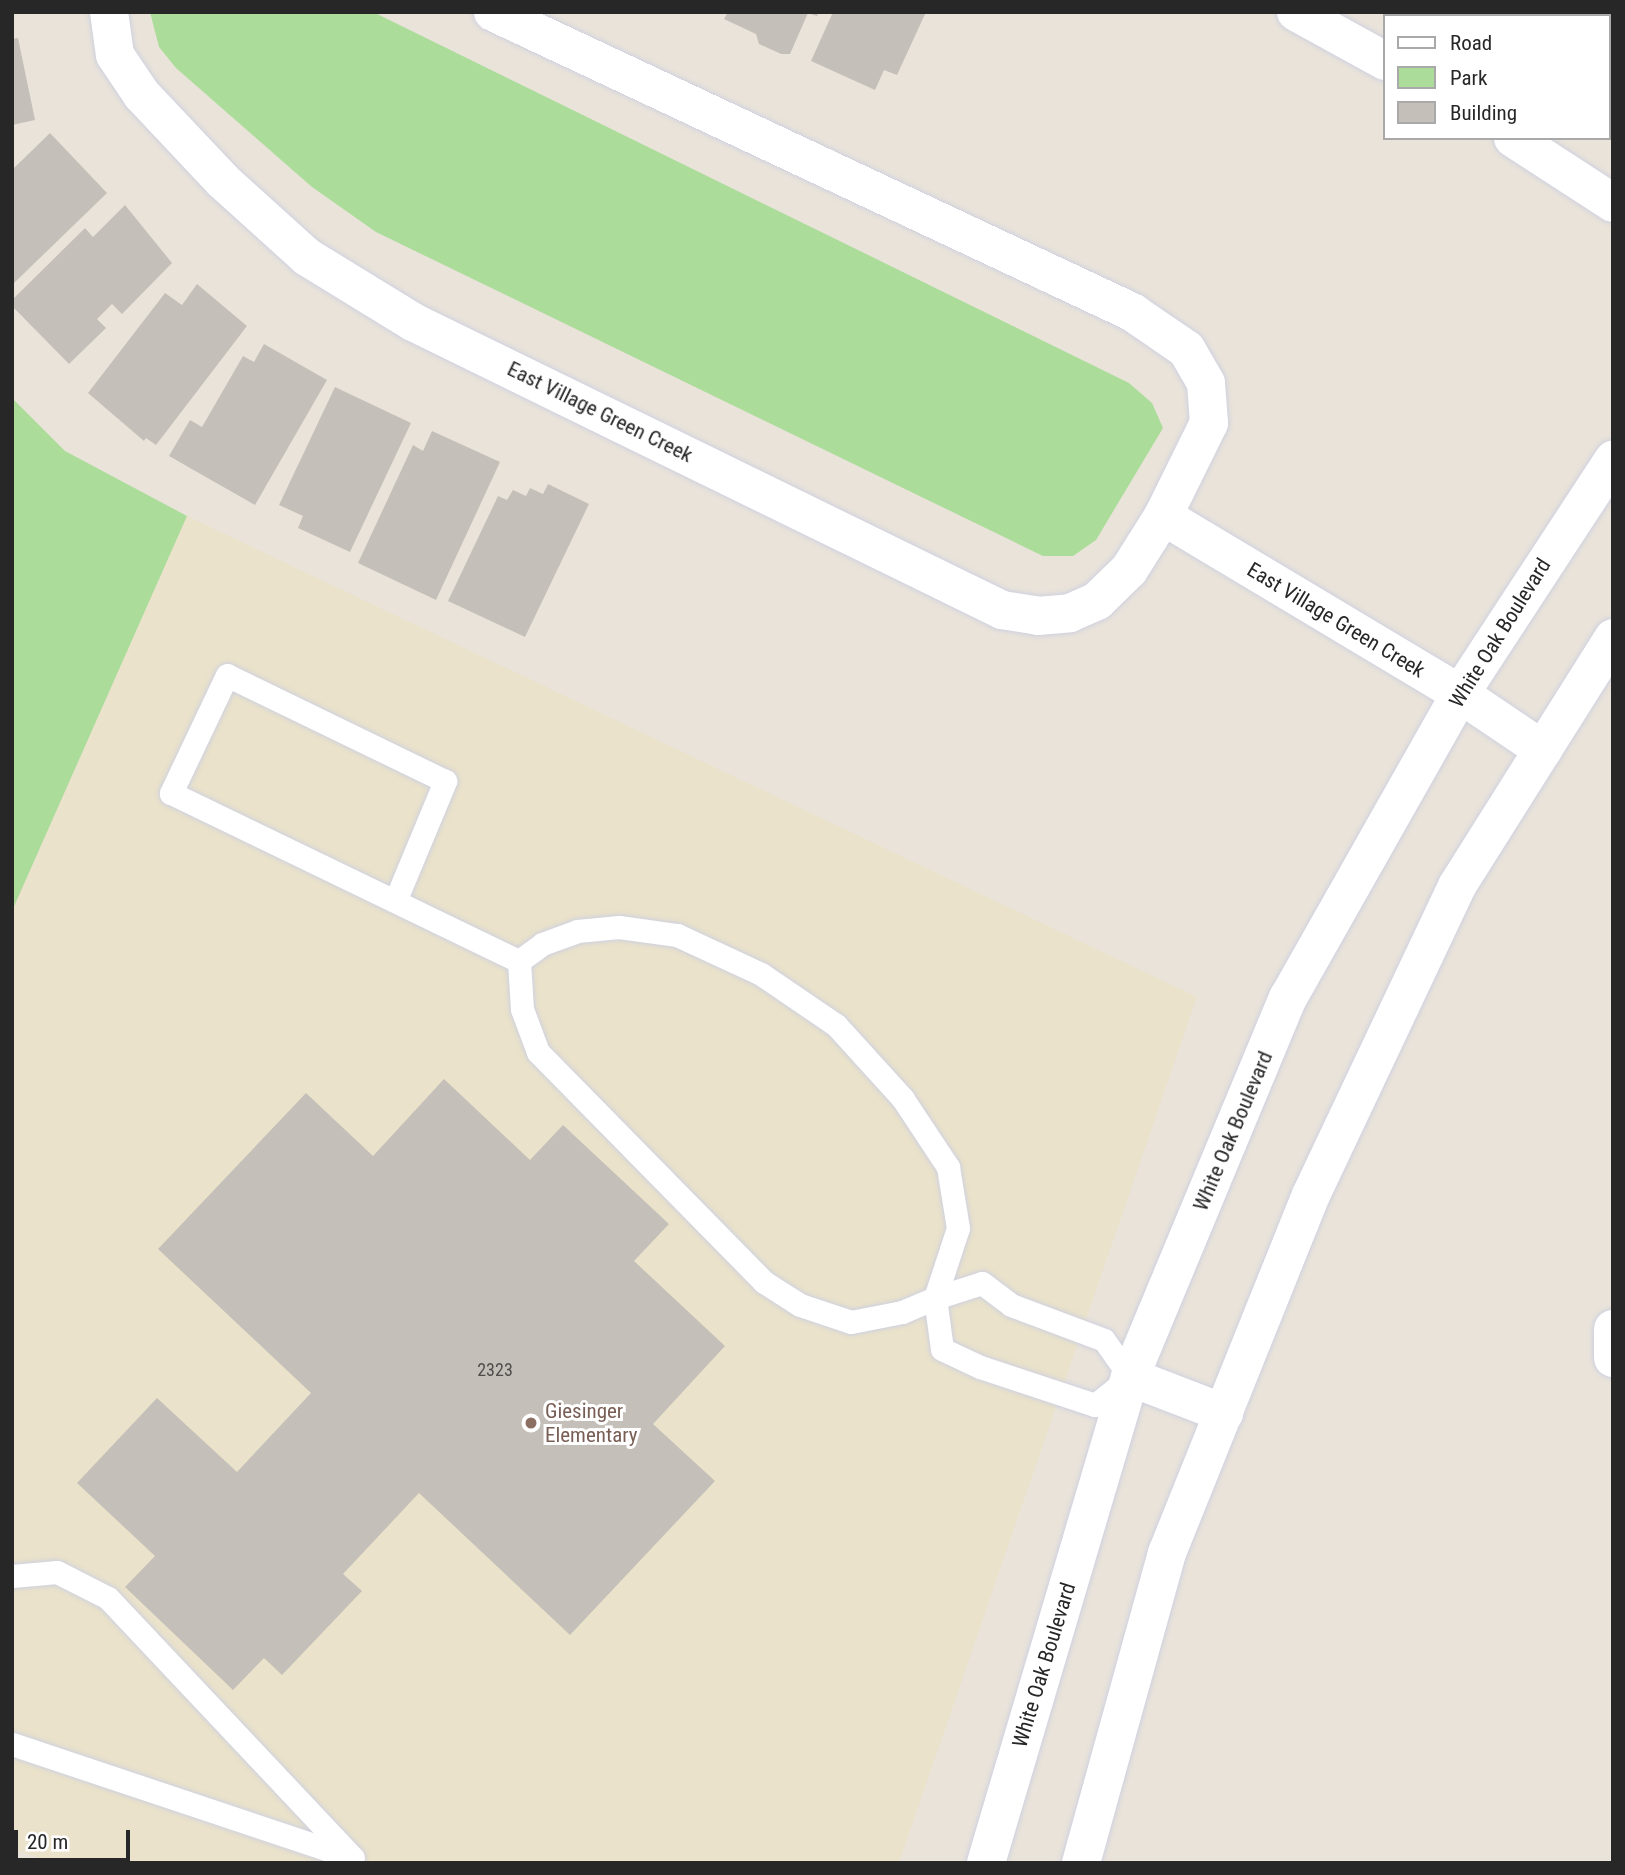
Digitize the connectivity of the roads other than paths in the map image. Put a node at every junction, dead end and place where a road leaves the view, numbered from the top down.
1 (109, 12) edge
2 (493, 12) edge
3 (1296, 12) edge
4 (1384, 60) edge
5 (1516, 140) edge
6 (1613, 203) edge
7 (1613, 460) edge
8 (1163, 516) junction
9 (1613, 638) edge
10 (1460, 694) junction
11 (1543, 750) junction
12 (396, 899) junction
13 (519, 961) junction
14 (935, 1297) junction
15 (1613, 1329) edge
16 (1613, 1358) edge
17 (1130, 1377) junction
18 (1224, 1413) junction
19 (12, 1576) edge
20 (12, 1744) edge
21 (357, 1861) edge
22 (986, 1863) edge
23 (1081, 1863) edge

1 - 8 street, East Village Green Creek
2 - 8 street, East Village Green Creek
3 - 4 street
5 - 6 street
7 - 10 street, White Oak Boulevard
8 - 10 street, East Village Green Creek
9 - 11 street
10 - 11 street, East Village Green Creek
10 - 17 street, White Oak Boulevard
11 - 18 street
12 - 12 lane
12 - 13 lane
13 - 14 lane
13 - 14 lane
14 - 17 lane
14 - 17 lane
15 - 16 street
17 - 18 street
17 - 22 street, White Oak Boulevard
18 - 23 street
19 - 21 lane
20 - 21 lane

